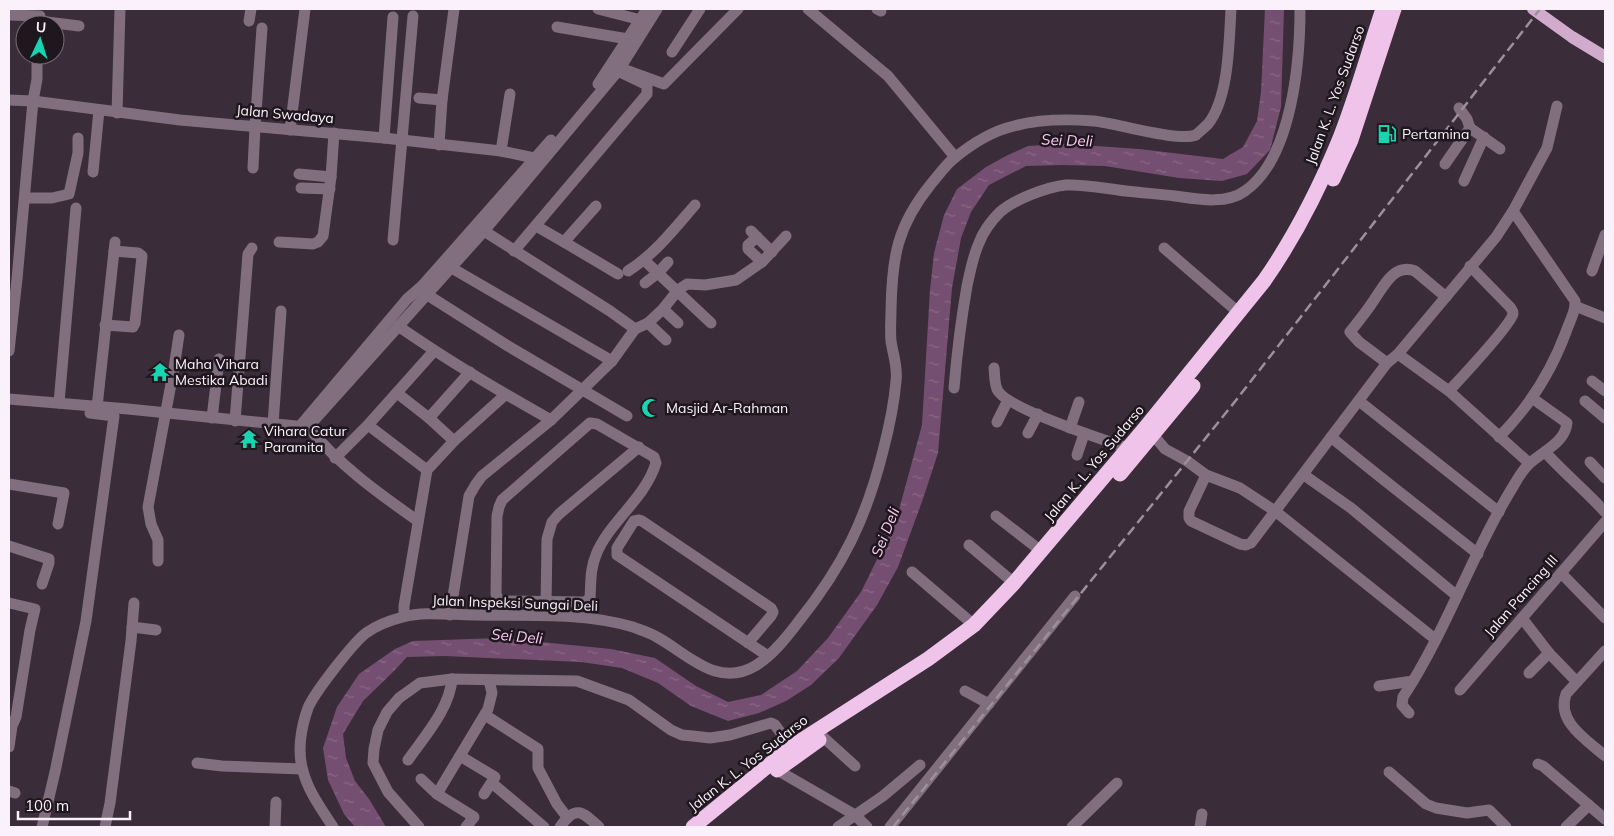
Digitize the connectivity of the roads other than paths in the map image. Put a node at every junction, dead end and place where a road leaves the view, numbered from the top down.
1 (120, 9) edge
2 (305, 9) edge
3 (454, 9) edge
4 (598, 9) edge
5 (647, 9) edge
6 (657, 9) edge
7 (700, 9) edge
8 (738, 9) edge
9 (1231, 9) edge
10 (1300, 9) edge
11 (1383, 9) edge
12 (1394, 9) edge
13 (1535, 9) edge
14 (815, 11) edge
15 (393, 16) dead end
16 (413, 16) dead end
17 (641, 20) junction
18 (65, 23) edge
19 (79, 26) dead end
20 (557, 27) dead end
21 (262, 28) dead end
22 (628, 39) junction
23 (672, 52) dead end
24 (1605, 57) edge
25 (37, 65) edge
26 (510, 94) dead end
27 (419, 98) dead end
28 (9, 100) edge
29 (442, 100) junction
30 (33, 101) junction
31 (1557, 106) dead end
32 (1459, 108) dead end
33 (99, 110) junction
34 (117, 113) junction
35 (255, 127) junction
36 (1470, 128) junction
37 (290, 130) junction
38 (334, 133) junction
39 (1484, 137) junction
40 (78, 138) dead end
41 (384, 138) junction
42 (402, 141) junction
43 (439, 145) junction
44 (1500, 149) dead end
45 (500, 151) junction
46 (955, 157) junction
47 (534, 158) junction
48 (1445, 164) dead end
49 (253, 168) dead end
50 (93, 172) dead end
51 (300, 174) dead end
52 (331, 177) junction
53 (1464, 181) dead end
54 (301, 188) dead end
55 (330, 189) junction
56 (25, 198) junction
57 (695, 205) dead end
58 (596, 206) dead end
59 (76, 208) dead end
60 (1513, 211) junction
61 (536, 226) junction
62 (484, 231) junction
63 (1605, 234) edge
64 (786, 236) dead end
65 (393, 240) dead end
66 (279, 242) dead end
67 (564, 242) junction
68 (252, 248) dead end
69 (1164, 248) dead end
70 (514, 251) junction
71 (772, 252) junction
72 (644, 260) junction
73 (668, 262) dead end
74 (762, 262) junction
75 (1470, 266) junction
76 (450, 267) junction
77 (1592, 271) dead end
78 (658, 273) junction
79 (13, 279) edge
80 (645, 283) dead end
81 (678, 290) junction
82 (426, 294) junction
83 (1446, 297) junction
84 (1575, 306) junction
85 (663, 310) junction
86 (281, 311) dead end
87 (1238, 312) junction
88 (1605, 318) edge
89 (648, 323) junction
90 (678, 323) dead end
91 (711, 323) dead end
92 (105, 325) junction
93 (398, 326) junction
94 (635, 329) junction
95 (179, 334) dead end
96 (666, 340) dead end
97 (9, 343) edge
98 (434, 351) junction
99 (1398, 354) junction
100 (219, 359) dead end
101 (612, 361) junction
102 (1387, 364) junction
103 (994, 368) dead end
104 (470, 372) junction
105 (1592, 381) dead end
106 (954, 388) dead end
107 (581, 390) junction
108 (1605, 391) edge
109 (1449, 392) junction
110 (397, 393) junction
111 (505, 395) junction
112 (1532, 398) junction
113 (9, 399) edge
114 (1008, 400) junction
115 (1359, 401) junction
116 (1584, 401) dead end
117 (1079, 402) dead end
118 (59, 403) junction
119 (94, 410) junction
120 (165, 413) junction
121 (1038, 414) junction
122 (627, 416) dead end
123 (212, 418) junction
124 (429, 418) junction
125 (1605, 418) edge
126 (235, 420) junction
127 (551, 420) junction
128 (997, 422) dead end
129 (272, 424) junction
130 (368, 425) junction
131 (304, 427) junction
132 (1070, 428) junction
133 (1150, 431) junction
134 (1028, 433) dead end
135 (1084, 434) junction
136 (1331, 436) junction
137 (1499, 437) junction
138 (454, 441) junction
139 (639, 447) junction
140 (1128, 448) junction
141 (1545, 452) junction
142 (1077, 455) dead end
143 (335, 458) junction
144 (1590, 462) dead end
145 (1529, 463) junction
146 (426, 470) junction
147 (1206, 474) junction
148 (1304, 475) junction
149 (1605, 478) edge
150 (9, 484) edge
151 (1275, 511) junction
152 (1499, 512) junction
153 (1605, 512) edge
154 (996, 516) dead end
155 (418, 521) junction
156 (58, 524) dead end
157 (1603, 530) edge
158 (968, 545) dead end
159 (9, 546) edge
160 (1040, 551) junction
161 (1478, 554) junction
162 (158, 561) dead end
163 (912, 572) dead end
164 (1561, 573) junction
165 (1014, 583) junction
166 (42, 584) dead end
167 (1075, 596) dead end
168 (1457, 596) junction
169 (546, 601) junction
170 (134, 603) dead end
171 (9, 604) edge
172 (450, 615) junction
173 (404, 616) junction
174 (546, 616) junction
175 (1605, 617) edge
176 (1522, 618) junction
177 (974, 624) junction
178 (132, 627) junction
179 (156, 630) dead end
180 (1435, 639) junction
181 (748, 643) junction
182 (1605, 651) edge
183 (1549, 653) junction
184 (768, 656) junction
185 (1529, 673) dead end
186 (452, 679) junction
187 (489, 680) junction
188 (1413, 681) junction
189 (1577, 682) junction
190 (1379, 686) dead end
191 (1460, 690) dead end
192 (965, 692) dead end
193 (989, 704) junction
194 (1410, 713) dead end
195 (485, 715) junction
196 (823, 737) junction
197 (9, 747) edge
198 (791, 747) junction
199 (460, 756) junction
200 (1605, 756) edge
201 (408, 760) dead end
202 (197, 763) dead end
203 (920, 764) dead end
204 (1538, 764) dead end
205 (855, 766) dead end
206 (302, 769) junction
207 (777, 770) junction
208 (1390, 772) dead end
209 (421, 778) dead end
210 (492, 783) junction
211 (1117, 783) dead end
212 (437, 794) junction
213 (484, 794) dead end
214 (276, 802) dead end
215 (1589, 805) junction
216 (723, 808) junction
217 (855, 814) junction
218 (1202, 814) dead end
219 (567, 817) junction
220 (1605, 820) edge
221 (42, 827) edge
222 (105, 827) edge
223 (275, 827) edge
224 (333, 827) edge
225 (419, 827) edge
226 (466, 827) edge
227 (544, 827) edge
228 (560, 827) edge
229 (599, 827) edge
230 (693, 827) edge
231 (707, 827) edge
232 (838, 827) edge
233 (867, 827) edge
234 (890, 827) edge
235 (1072, 827) edge
236 (1200, 827) edge
237 (1506, 827) edge
238 (1566, 827) edge

1 - 34 street
2 - 37 street
3 - 29 street
4 - 17 street
5 - 17 street
6 - 8 street
7 - 23 street
9 - 46 street, Jalan Inspeksi Sungai Deli
10 - 106 street
11 - 87 highway, Jalan K. L. Yos Sudarso
12 - 133 highway, Jalan K. L. Yos Sudarso
13 - 24 main road
14 - 46 street
15 - 41 street
16 - 42 street
17 - 22 street
18 - 19 street
20 - 22 street
21 - 35 street
22 - 47 street
25 - 30 street
26 - 45 street
27 - 29 street
28 - 30 street, Jalan Swadaya
29 - 43 street
30 - 33 street, Jalan Swadaya
30 - 56 street
31 - 60 street
32 - 36 street
33 - 34 street, Jalan Swadaya
33 - 50 street
34 - 35 street, Jalan Swadaya
35 - 37 street, Jalan Swadaya
35 - 49 street
36 - 39 street
36 - 48 street
37 - 38 street, Jalan Swadaya
38 - 41 street, Jalan Swadaya
38 - 52 street
39 - 44 street
39 - 53 street
40 - 56 street
41 - 42 street, Jalan Swadaya
42 - 43 street, Jalan Swadaya
42 - 65 street
43 - 45 street, Jalan Swadaya
45 - 47 street, Jalan Swadaya
46 - 184 street, Jalan Inspeksi Sungai Deli
47 - 131 street
51 - 52 street
52 - 55 street
54 - 55 street
55 - 66 street
56 - 79 street
57 - 72 street
58 - 67 street
59 - 118 street
60 - 75 street
60 - 84 street
61 - 62 street
61 - 67 street
61 - 70 street
62 - 70 street
62 - 76 street
63 - 77 street
64 - 71 street
67 - 72 street
68 - 126 street
69 - 87 street
70 - 94 street
71 - 74 street
71 - 74 street
72 - 78 street
73 - 78 street
74 - 81 street
75 - 83 street
75 - 109 street
76 - 82 street
76 - 101 street
78 - 80 street
78 - 81 street
79 - 97 street
81 - 85 street
81 - 91 street
82 - 93 street
82 - 107 street
83 - 99 street
83 - 102 street
84 - 88 street
84 - 112 street
85 - 89 street
85 - 90 street
86 - 129 street
87 - 133 highway, Jalan K. L. Yos Sudarso
89 - 94 street
89 - 96 street
92 - 92 street
92 - 119 street
93 - 98 street
93 - 131 street
94 - 101 street
95 - 120 street
98 - 104 street
98 - 110 street
99 - 102 street
99 - 109 street
100 - 123 street
101 - 107 street
102 - 115 street
103 - 114 street
104 - 111 street
104 - 124 street
105 - 108 street
107 - 122 street
107 - 127 street
109 - 137 street
110 - 124 street
110 - 130 street
111 - 127 street
111 - 138 street
112 - 137 street
112 - 141 street
113 - 118 street
114 - 121 street
114 - 128 street
115 - 136 street
115 - 152 street
116 - 125 street
117 - 132 street
118 - 119 street
119 - 120 street
119 - 221 street
120 - 123 street
120 - 162 street
121 - 132 street
121 - 134 street
123 - 126 street
124 - 138 street
126 - 129 street
127 - 172 street
129 - 131 street
130 - 143 street
130 - 146 street
131 - 143 street
132 - 135 street
133 - 140 highway, Jalan K. L. Yos Sudarso
133 - 147 street
133 - 196 highway, Jalan K. L. Yos Sudarso
135 - 140 street
135 - 142 street
136 - 148 street
136 - 161 street
137 - 145 street
138 - 146 street
139 - 169 street
139 - 169 street
139 - 169 street
140 - 160 highway, Jalan K. L. Yos Sudarso
141 - 145 street
141 - 153 street
143 - 155 street
144 - 149 street
145 - 152 street
146 - 155 street
147 - 151 street
147 - 151 street
148 - 151 street
148 - 168 street
150 - 156 street
151 - 180 street
152 - 161 street
154 - 160 street
155 - 173 street
157 - 164 street, Jalan Pancing III
158 - 165 street
159 - 166 street
160 - 165 highway, Jalan K. L. Yos Sudarso
161 - 168 street
163 - 177 street
164 - 175 street
164 - 176 street, Jalan Pancing III
165 - 177 highway, Jalan K. L. Yos Sudarso
167 - 193 street
168 - 180 street
169 - 174 street
170 - 178 street
171 - 197 street
172 - 173 street, Jalan Inspeksi Sungai Deli
172 - 174 street, Jalan Inspeksi Sungai Deli
173 - 206 street, Jalan Inspeksi Sungai Deli
174 - 184 street, Jalan Inspeksi Sungai Deli
176 - 183 street
176 - 191 street, Jalan Pancing III
177 - 198 highway, Jalan K. L. Yos Sudarso
178 - 179 street
178 - 222 street
180 - 188 street
181 - 181 street
181 - 184 street
182 - 189 street
183 - 185 street
183 - 189 street
186 - 187 street
186 - 201 street
186 - 225 street
187 - 195 street
187 - 198 street
188 - 190 street
188 - 194 street
189 - 200 street
192 - 193 street
193 - 234 street
195 - 199 street
195 - 219 street
196 - 205 street
196 - 207 highway, Jalan K. L. Yos Sudarso
198 - 216 highway, Jalan K. L. Yos Sudarso
199 - 210 street
199 - 212 street
202 - 206 street
203 - 217 street
204 - 215 street
206 - 224 street, Jalan Inspeksi Sungai Deli
207 - 216 highway, Jalan K. L. Yos Sudarso
207 - 217 street
208 - 237 street
209 - 212 street
210 - 213 street
210 - 227 street
211 - 235 street
212 - 226 street
214 - 223 street
215 - 220 street
215 - 238 street
216 - 230 highway, Jalan K. L. Yos Sudarso
216 - 231 highway, Jalan K. L. Yos Sudarso
217 - 232 street
217 - 233 street
218 - 236 street
219 - 228 street
219 - 229 street

